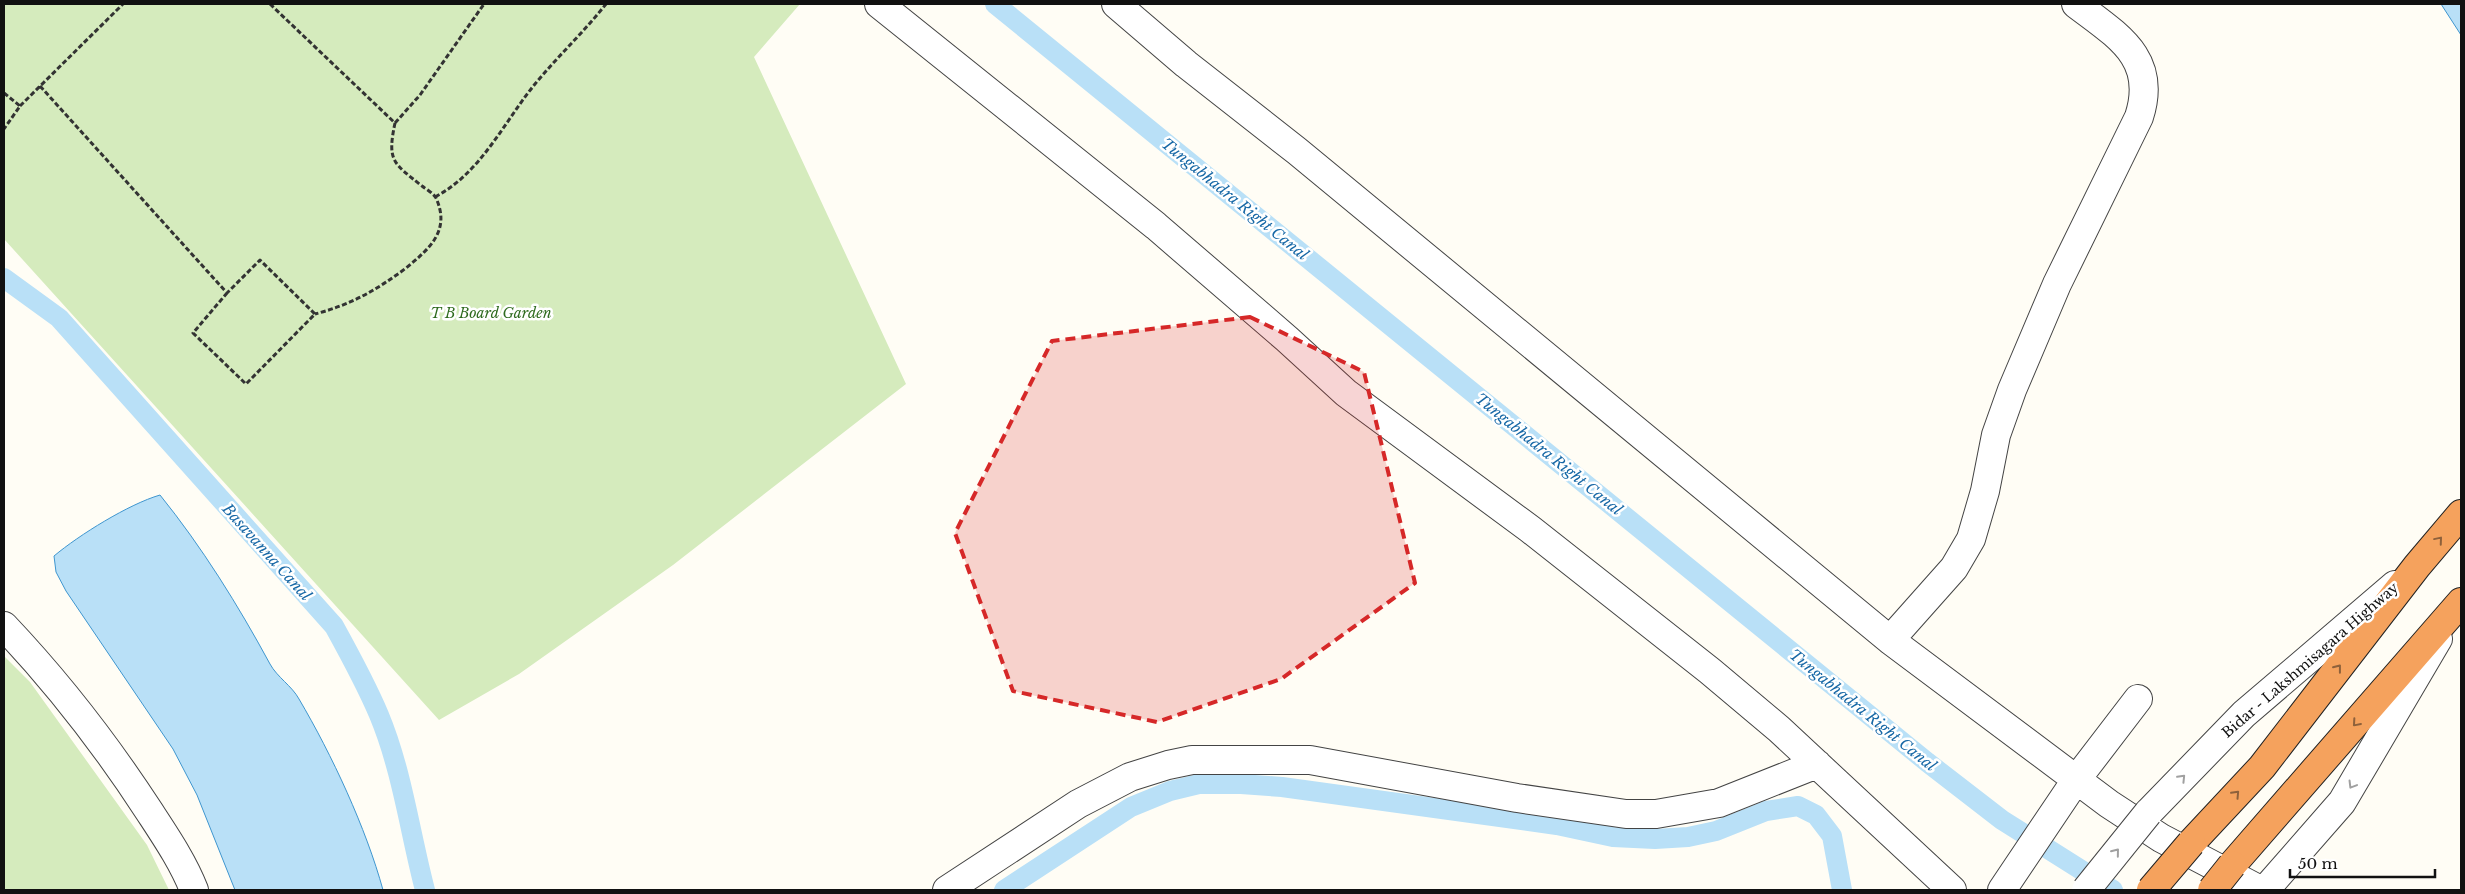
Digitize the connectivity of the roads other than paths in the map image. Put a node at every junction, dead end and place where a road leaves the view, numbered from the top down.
1 (879, 4) edge
2 (1116, 4) edge
3 (2076, 4) edge
4 (2461, 514) edge
5 (2417, 566) junction
6 (2459, 605) edge
7 (4, 626) edge
8 (1890, 640) junction
9 (2138, 699) dead end
10 (1817, 764) junction
11 (2076, 780) junction
12 (2265, 888) edge
13 (194, 890) edge
14 (947, 890) edge
15 (1952, 890) edge
16 (2002, 890) edge
17 (2086, 890) edge
18 (2151, 890) edge
19 (2212, 890) edge

1 - 10 street
2 - 8 street
3 - 8 street
5 -> 4 highway, Bidar - Lakshmisagara Highway
17 -> 5 street, Bidar - Lakshmisagara Highway, bridge
18 -> 5 highway, Bidar - Lakshmisagara Highway, bridge
6 -> 12 street
6 -> 19 highway, bridge
7 - 13 street
8 - 11 street
9 - 11 street
10 - 14 street
10 - 15 street
11 - 12 street
11 - 16 street

